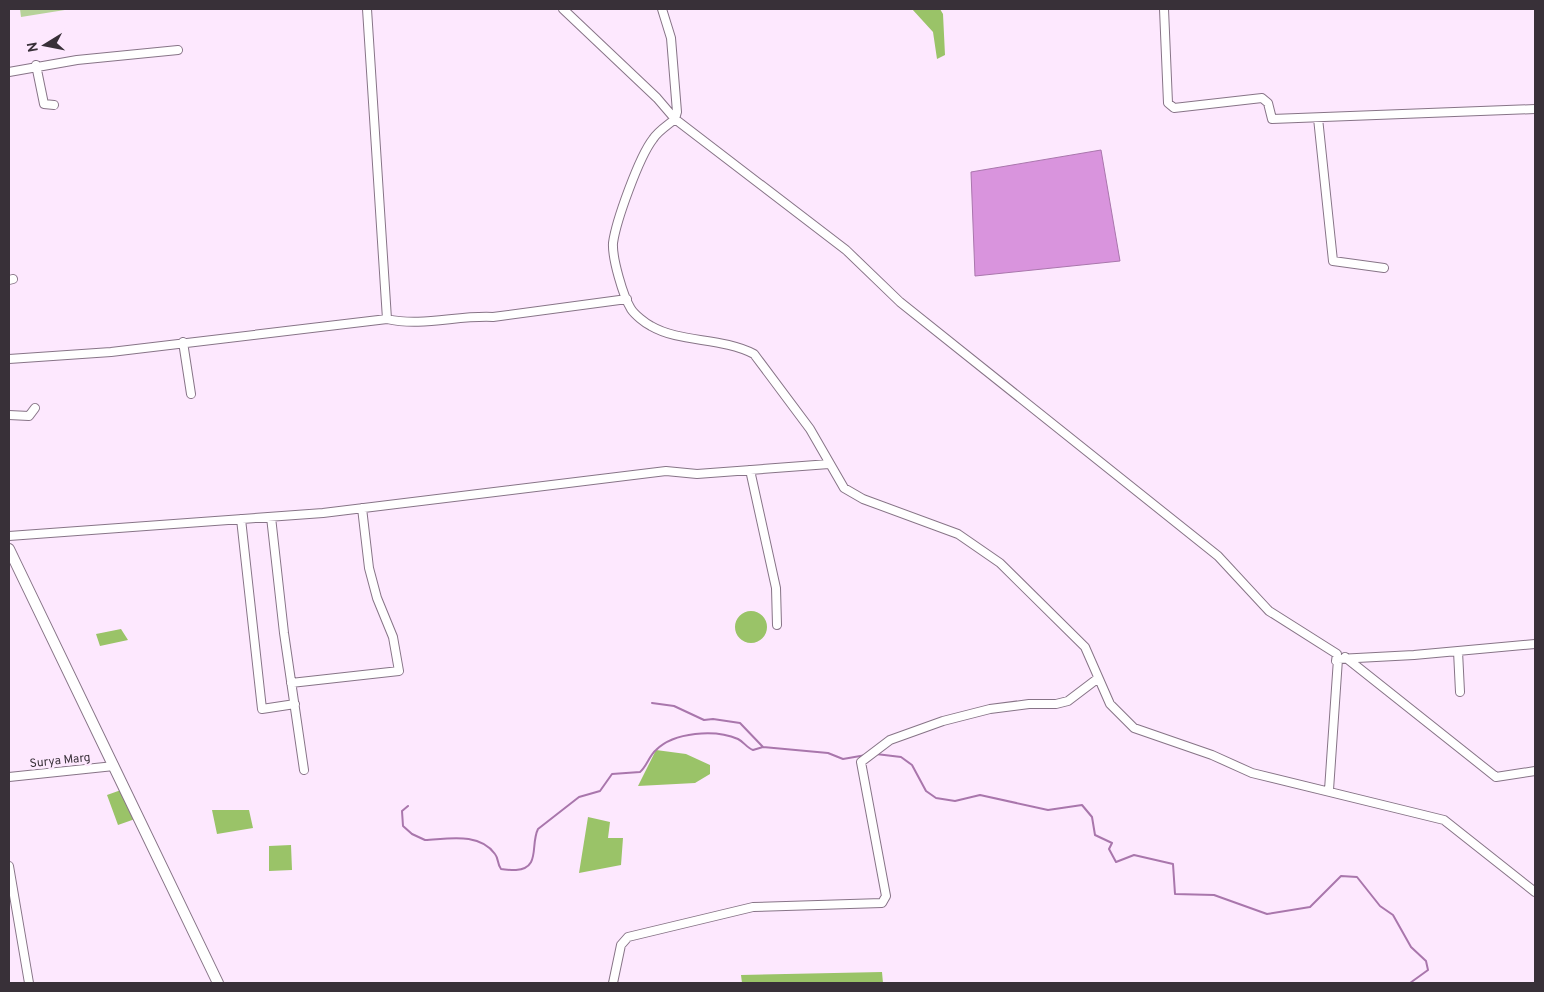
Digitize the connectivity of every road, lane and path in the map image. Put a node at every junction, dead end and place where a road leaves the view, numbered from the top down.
1 (367, 9) edge
2 (564, 9) edge
3 (662, 9) edge
4 (1164, 9) edge
5 (178, 50) dead end
6 (36, 65) junction
7 (9, 72) edge
8 (54, 105) dead end
9 (1535, 109) edge
10 (1318, 118) junction
11 (675, 119) junction
12 (1384, 268) dead end
13 (628, 299) junction
14 (387, 319) junction
15 (183, 342) junction
16 (9, 359) edge
17 (191, 394) dead end
18 (35, 408) dead end
19 (9, 415) edge
20 (829, 464) junction
21 (750, 470) junction
22 (362, 508) junction
23 (271, 517) junction
24 (241, 519) junction
25 (9, 536) edge
26 (9, 550) edge
27 (777, 625) dead end
28 (1535, 644) edge
29 (1458, 651) junction
30 (1345, 657) junction
31 (1336, 661) junction
32 (1097, 679) junction
33 (291, 684) junction
34 (1460, 692) dead end
35 (294, 704) junction
36 (114, 766) junction
37 (304, 770) dead end
38 (1535, 771) edge
39 (9, 777) edge
40 (1329, 790) junction
41 (9, 866) edge
42 (1535, 892) edge
43 (29, 983) edge
44 (218, 983) edge
45 (613, 983) edge

1 - 14 street
2 - 11 street
3 - 11 street
4 - 10 street
5 - 6 street
6 - 7 street
6 - 8 street
9 - 10 street
10 - 12 street
11 - 13 street
11 - 31 street
13 - 14 street
13 - 20 street
14 - 15 street
15 - 16 street
15 - 17 street
18 - 19 street
20 - 21 street
20 - 32 street
21 - 22 street
21 - 27 street
22 - 23 street
22 - 33 street
23 - 24 street
23 - 33 street
24 - 25 street
24 - 35 street
26 - 36 street
28 - 29 street
29 - 30 street
29 - 34 street
30 - 31 street
30 - 38 street
31 - 40 street
32 - 40 street
32 - 45 street
33 - 35 street
35 - 37 street
36 - 39 street, Surya Marg
36 - 44 street
40 - 42 street
41 - 43 street

